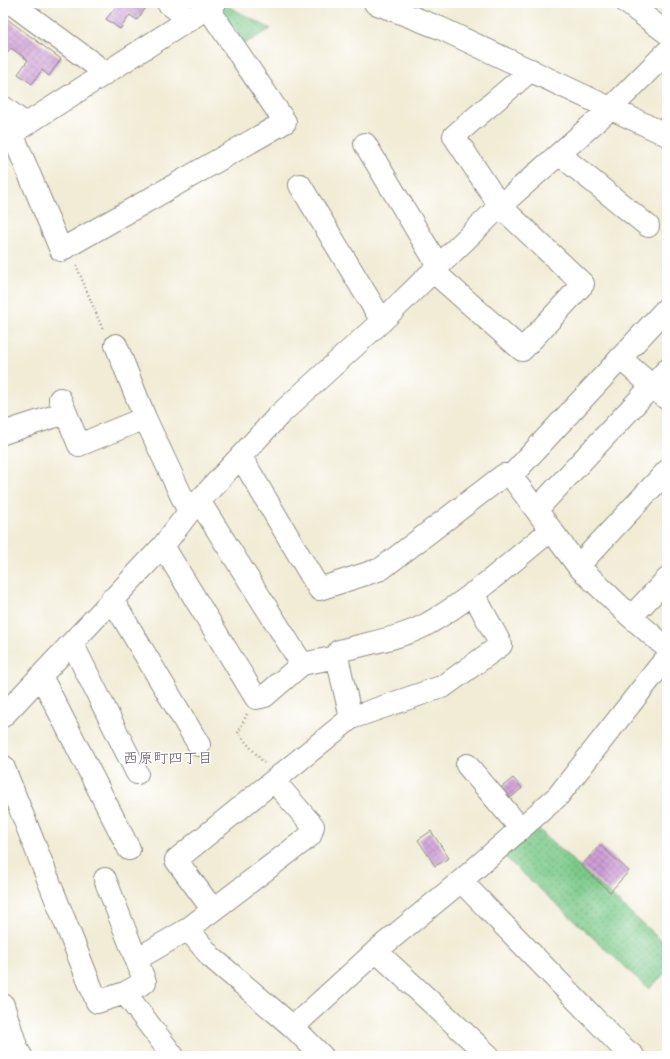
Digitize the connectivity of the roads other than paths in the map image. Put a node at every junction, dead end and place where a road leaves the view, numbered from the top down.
1 (11, 3) edge
2 (168, 3) edge
3 (375, 3) edge
4 (627, 3) edge
5 (212, 5) edge
6 (190, 20) junction
7 (667, 33) edge
8 (664, 60) edge
9 (531, 70) junction
10 (106, 73) junction
11 (3, 108) edge
12 (610, 109) junction
13 (13, 132) edge
14 (667, 135) edge
15 (365, 144) dead end
16 (560, 154) junction
17 (300, 185) dead end
18 (500, 206) junction
19 (648, 226) dead end
20 (437, 269) junction
21 (667, 308) edge
22 (382, 321) junction
23 (116, 345) road end
24 (620, 358) junction
25 (667, 370) edge
26 (660, 392) edge
27 (145, 418) junction
28 (3, 433) edge
29 (241, 457) junction
30 (667, 471) edge
31 (511, 476) junction
32 (194, 507) junction
33 (537, 509) junction
34 (551, 530) junction
35 (163, 546) junction
36 (578, 566) junction
37 (667, 580) edge
38 (473, 593) junction
39 (112, 599) junction
40 (631, 617) junction
41 (72, 643) junction
42 (667, 648) edge
43 (337, 657) junction
44 (667, 657) edge
45 (302, 664) junction
46 (41, 676) junction
47 (3, 716) edge
48 (351, 718) junction
49 (199, 745) dead end
50 (467, 765) dead end
51 (3, 766) edge
52 (138, 773) dead end
53 (276, 780) junction
54 (521, 829) junction
55 (129, 849) dead end
56 (104, 879) dead end
57 (461, 881) junction
58 (213, 910) junction
59 (188, 929) junction
60 (376, 951) junction
61 (137, 959) junction
62 (125, 993) junction
63 (3, 1005) edge
64 (293, 1027) junction
65 (21, 1056) edge
66 (173, 1056) edge
67 (322, 1056) edge
68 (489, 1056) edge
69 (633, 1056) edge

1 - 10 street
2 - 6 street
3 - 9 street
4 - 7 street
5 - 6 street
5 - 13 street
6 - 10 street
8 - 12 street
9 - 12 street
9 - 18 street
10 - 13 street
11 - 13 street
12 - 14 street
12 - 16 street
15 - 20 street
16 - 18 street
16 - 19 street
17 - 22 street
18 - 20 street
18 - 20 street
20 - 22 street
21 - 24 street
22 - 29 street
23 - 27 street
24 - 26 street
24 - 31 street
25 - 26 street
26 - 33 street
27 - 28 street
27 - 32 street
29 - 31 street
29 - 32 street
30 - 36 street
31 - 33 street
32 - 35 street
32 - 45 street
33 - 34 street
34 - 36 street
34 - 38 street
35 - 39 street
35 - 45 street
36 - 40 street
37 - 40 street
38 - 43 street
38 - 48 street
39 - 41 street
39 - 49 street
40 - 42 street
41 - 46 street
41 - 52 street
43 - 45 street
43 - 48 street
44 - 54 street
46 - 47 street
46 - 55 street
48 - 53 street
50 - 54 street
51 - 62 street
53 - 58 street
53 - 58 street
54 - 57 street
56 - 61 street
57 - 60 street
57 - 69 street
58 - 59 street
59 - 61 street
59 - 64 street
60 - 64 street
60 - 68 street
61 - 62 street
62 - 66 street
63 - 65 street
64 - 67 street

